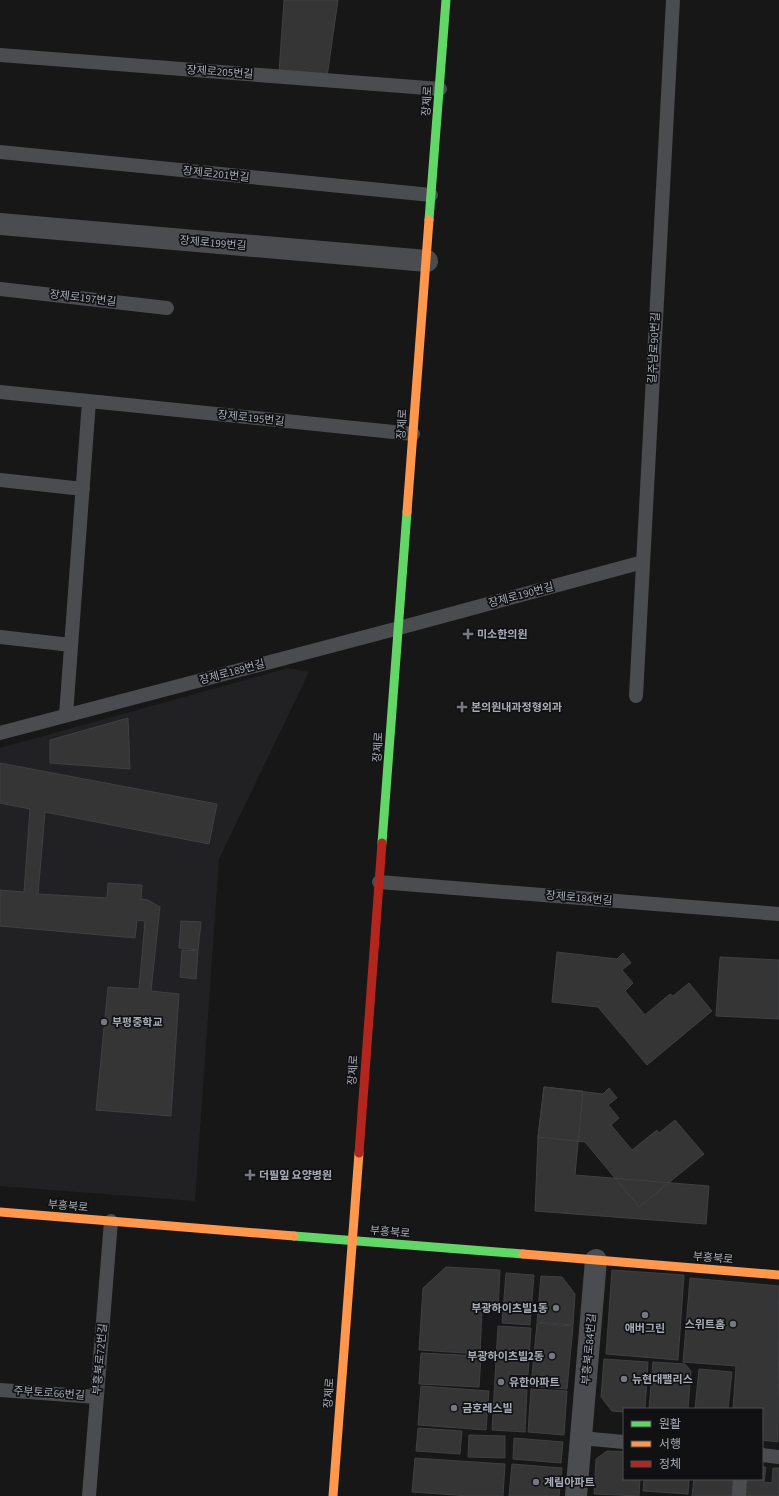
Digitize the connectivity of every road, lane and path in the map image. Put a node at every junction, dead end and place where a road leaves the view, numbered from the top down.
1 (446, 0) edge
2 (673, 0) edge
3 (0, 55) edge
4 (440, 89) junction
5 (0, 152) edge
6 (431, 195) junction
7 (0, 224) edge
8 (427, 261) junction
9 (0, 289) edge
10 (167, 308) dead end
11 (0, 392) edge
12 (89, 401) junction
13 (413, 434) junction
14 (0, 480) edge
15 (83, 489) junction
16 (643, 562) junction
17 (399, 628) junction
18 (0, 637) edge
19 (71, 645) junction
20 (636, 696) dead end
21 (66, 715) junction
22 (0, 733) edge
23 (379, 882) junction
24 (779, 914) edge
25 (0, 1212) edge
26 (111, 1221) junction
27 (352, 1241) junction
28 (596, 1260) junction
29 (779, 1275) edge
30 (0, 1390) edge
31 (97, 1397) junction
32 (581, 1438) junction
33 (623, 1442) edge
34 (763, 1456) edge
35 (779, 1457) edge
36 (740, 1480) edge
37 (89, 1496) edge
38 (333, 1496) edge
39 (576, 1496) edge
40 (739, 1496) edge

1 - 4 main road, 장제로
2 - 16 lane, 길주남로90번길
3 - 4 lane, 장제로205번길
4 - 6 main road, 장제로
5 - 6 lane, 장제로201번길
6 - 8 main road, 장제로
7 - 8 street, 장제로199번길
8 - 13 main road, 장제로
9 - 10 lane, 장제로197번길
11 - 12 lane, 장제로195번길
12 - 13 lane, 장제로195번길
12 - 15 lane
13 - 17 main road, 장제로
14 - 15 lane
15 - 19 lane
16 - 17 lane, 장제로190번길
16 - 20 lane, 길주남로90번길
17 - 21 lane, 장제로189번길
17 - 23 main road, 장제로
18 - 19 lane
19 - 21 lane
21 - 22 lane, 장제로189번길
23 - 24 lane, 장제로184번길
23 - 27 main road, 장제로
25 - 26 main road, 부흥북로
26 - 27 main road, 부흥북로
26 - 31 lane, 부흥북로72번길
27 - 28 main road, 부흥북로
27 - 38 main road, 장제로
28 - 29 main road, 부흥북로
28 - 32 street, 부흥북로84번길
30 - 31 lane, 주부토로66번길
31 - 37 lane, 부흥북로72번길
32 - 33 lane
32 - 39 street, 부흥북로84번길
34 - 35 lane
36 - 40 lane

